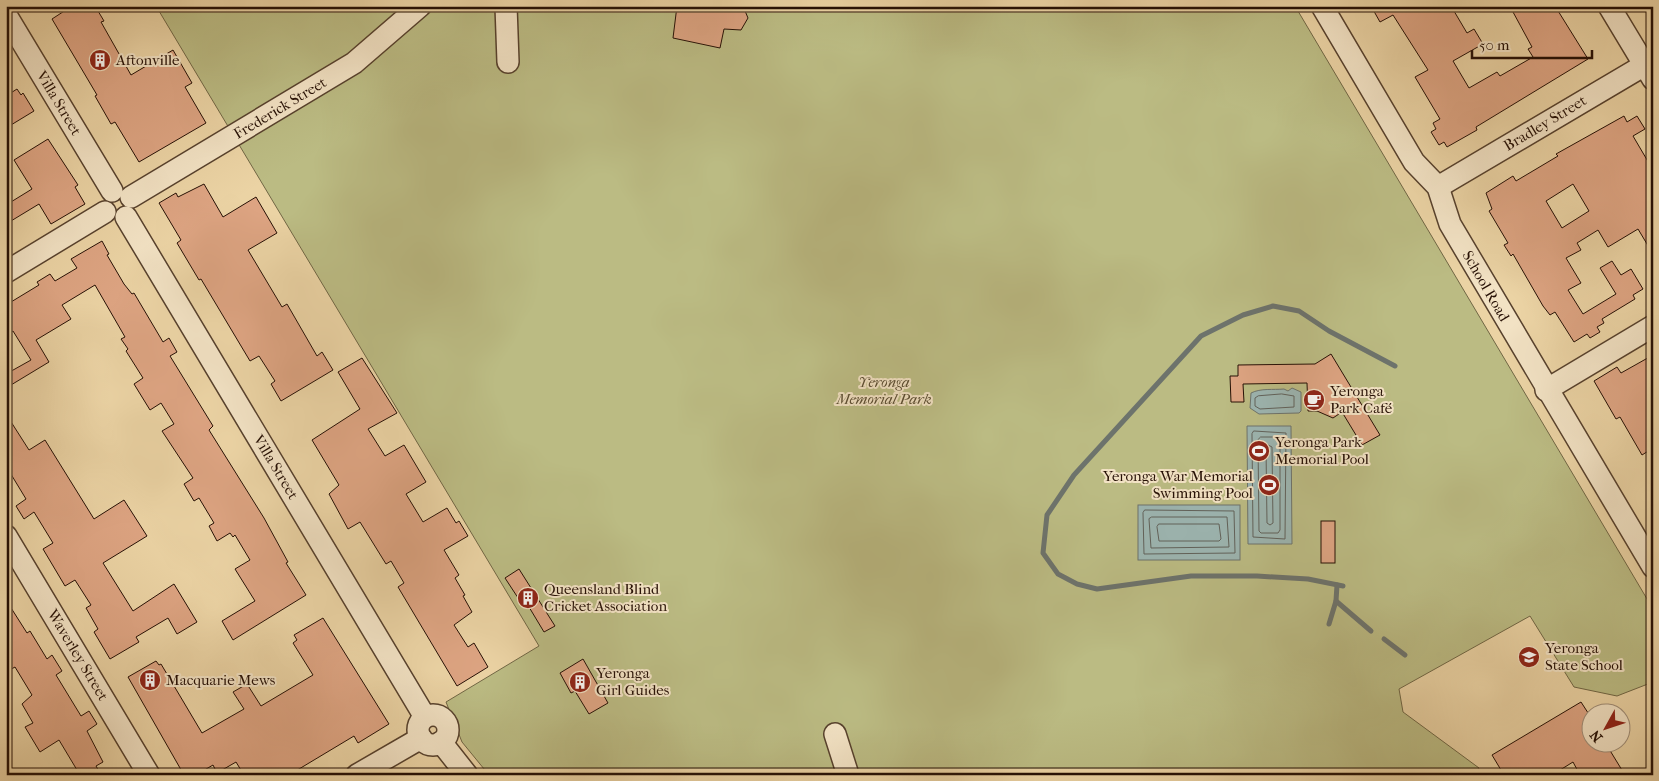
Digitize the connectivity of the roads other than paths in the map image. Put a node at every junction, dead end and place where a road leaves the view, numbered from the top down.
1 (420, 6) edge
2 (506, 6) edge
3 (1322, 6) edge
4 (1608, 6) edge
5 (6, 15) edge
6 (508, 62) dead end
7 (1650, 68) edge
8 (1438, 187) junction
9 (118, 204) junction
10 (6, 272) edge
11 (1653, 326) edge
12 (1546, 390) junction
13 (6, 536) edge
14 (1653, 567) edge
15 (425, 717) junction
16 (835, 734) dead end
17 (421, 738) junction
18 (441, 742) junction
19 (149, 775) edge
20 (357, 775) edge
21 (467, 775) edge
22 (848, 775) edge

1 - 9 street, Frederick Street
2 - 6 street
3 - 8 street, School Road
4 - 7 street
5 - 9 street, Villa Street
7 - 8 street, Bradley Street
8 - 12 street, School Road
9 - 10 street, Frederick Street
9 - 15 street, Villa Street
11 - 12 street
12 - 14 street, School Road
13 - 19 street, Waverley Street
15 - 17 street
15 - 18 street
16 - 22 street
17 - 18 street
17 - 20 street
18 - 21 street

